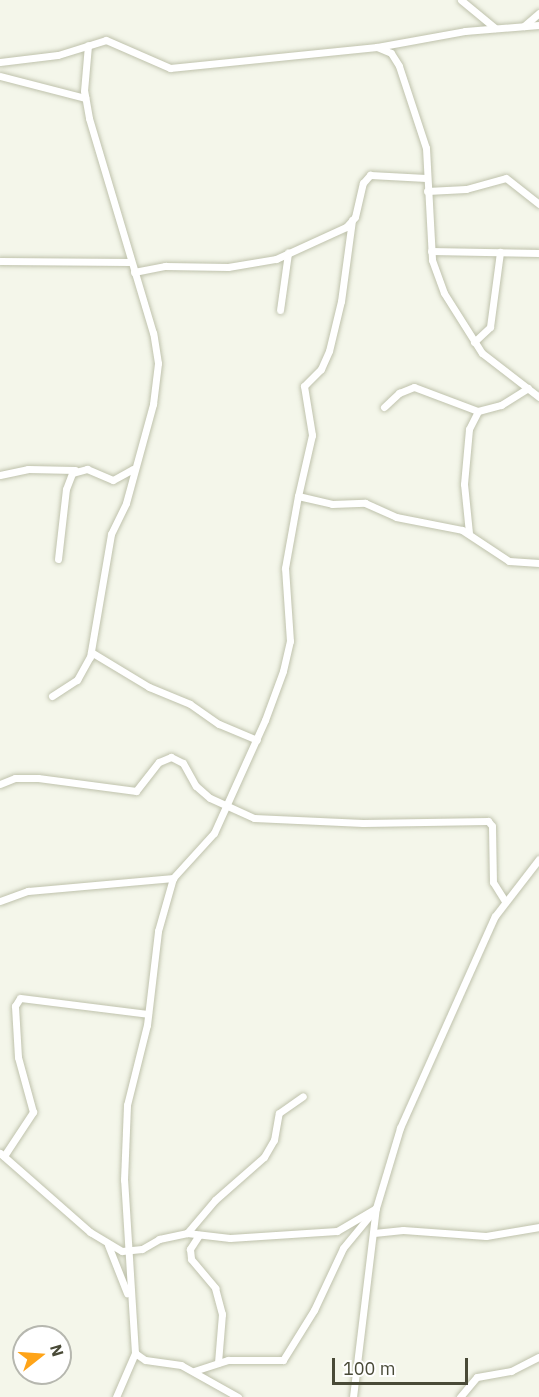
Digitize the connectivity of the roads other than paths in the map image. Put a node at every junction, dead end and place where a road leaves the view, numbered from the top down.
1 (461, 0) edge
2 (539, 13) edge
3 (539, 25) edge
4 (524, 26) junction
5 (495, 28) junction
6 (88, 45) junction
7 (377, 47) junction
8 (0, 62) edge
9 (0, 76) edge
10 (85, 98) junction
11 (426, 178) junction
12 (427, 191) junction
13 (539, 204) edge
14 (352, 220) junction
15 (431, 251) junction
16 (500, 252) junction
17 (288, 253) junction
18 (539, 253) edge
19 (0, 261) edge
20 (130, 262) junction
21 (134, 272) junction
22 (280, 310) dead end
23 (474, 342) junction
24 (528, 388) junction
25 (539, 397) edge
26 (384, 407) dead end
27 (478, 411) junction
28 (133, 469) junction
29 (75, 470) junction
30 (0, 475) edge
31 (298, 496) junction
32 (469, 533) junction
33 (58, 559) dead end
34 (539, 563) edge
35 (91, 652) junction
36 (52, 696) dead end
37 (256, 740) junction
38 (0, 784) edge
39 (225, 807) junction
40 (539, 859) edge
41 (174, 878) junction
42 (0, 901) edge
43 (505, 901) junction
44 (148, 1014) junction
45 (303, 1096) dead end
46 (2, 1154) edge
47 (376, 1208) junction
48 (539, 1227) edge
49 (187, 1233) junction
50 (374, 1233) junction
51 (199, 1235) junction
52 (108, 1245) junction
53 (130, 1252) junction
54 (130, 1303) junction
55 (135, 1353) junction
56 (539, 1357) edge
57 (218, 1363) junction
58 (194, 1371) junction
59 (116, 1397) edge
60 (238, 1397) edge
61 (353, 1397) edge
62 (460, 1397) edge

1 - 5 street
2 - 4 street
3 - 4 street
4 - 5 street
5 - 7 street
6 - 7 street
6 - 8 street
6 - 10 street
7 - 11 street
9 - 10 street
10 - 20 street
11 - 12 street
11 - 14 street
12 - 13 street
12 - 15 street
14 - 17 street
14 - 31 street
15 - 16 street
15 - 23 street
16 - 18 street
16 - 23 street
17 - 21 street
17 - 22 street
19 - 20 street
20 - 21 street
21 - 28 street
23 - 24 street
24 - 25 street
24 - 27 street
26 - 27 street
27 - 32 street
28 - 29 street
28 - 35 street
29 - 30 street
29 - 33 street
31 - 32 street
31 - 37 street
32 - 34 street
35 - 36 street
35 - 37 street
37 - 39 street
38 - 39 street
39 - 41 street
39 - 43 street
40 - 43 street
41 - 42 street
41 - 44 street
43 - 47 street
44 - 46 street
44 - 53 street
45 - 49 street
46 - 52 street
47 - 50 street
47 - 51 street
47 - 57 street
48 - 50 street
49 - 51 street
49 - 53 street
50 - 61 street
51 - 57 street
52 - 53 street
52 - 54 street
53 - 54 street
54 - 55 street
55 - 58 street
55 - 59 street
56 - 62 street
57 - 58 street
58 - 60 street

